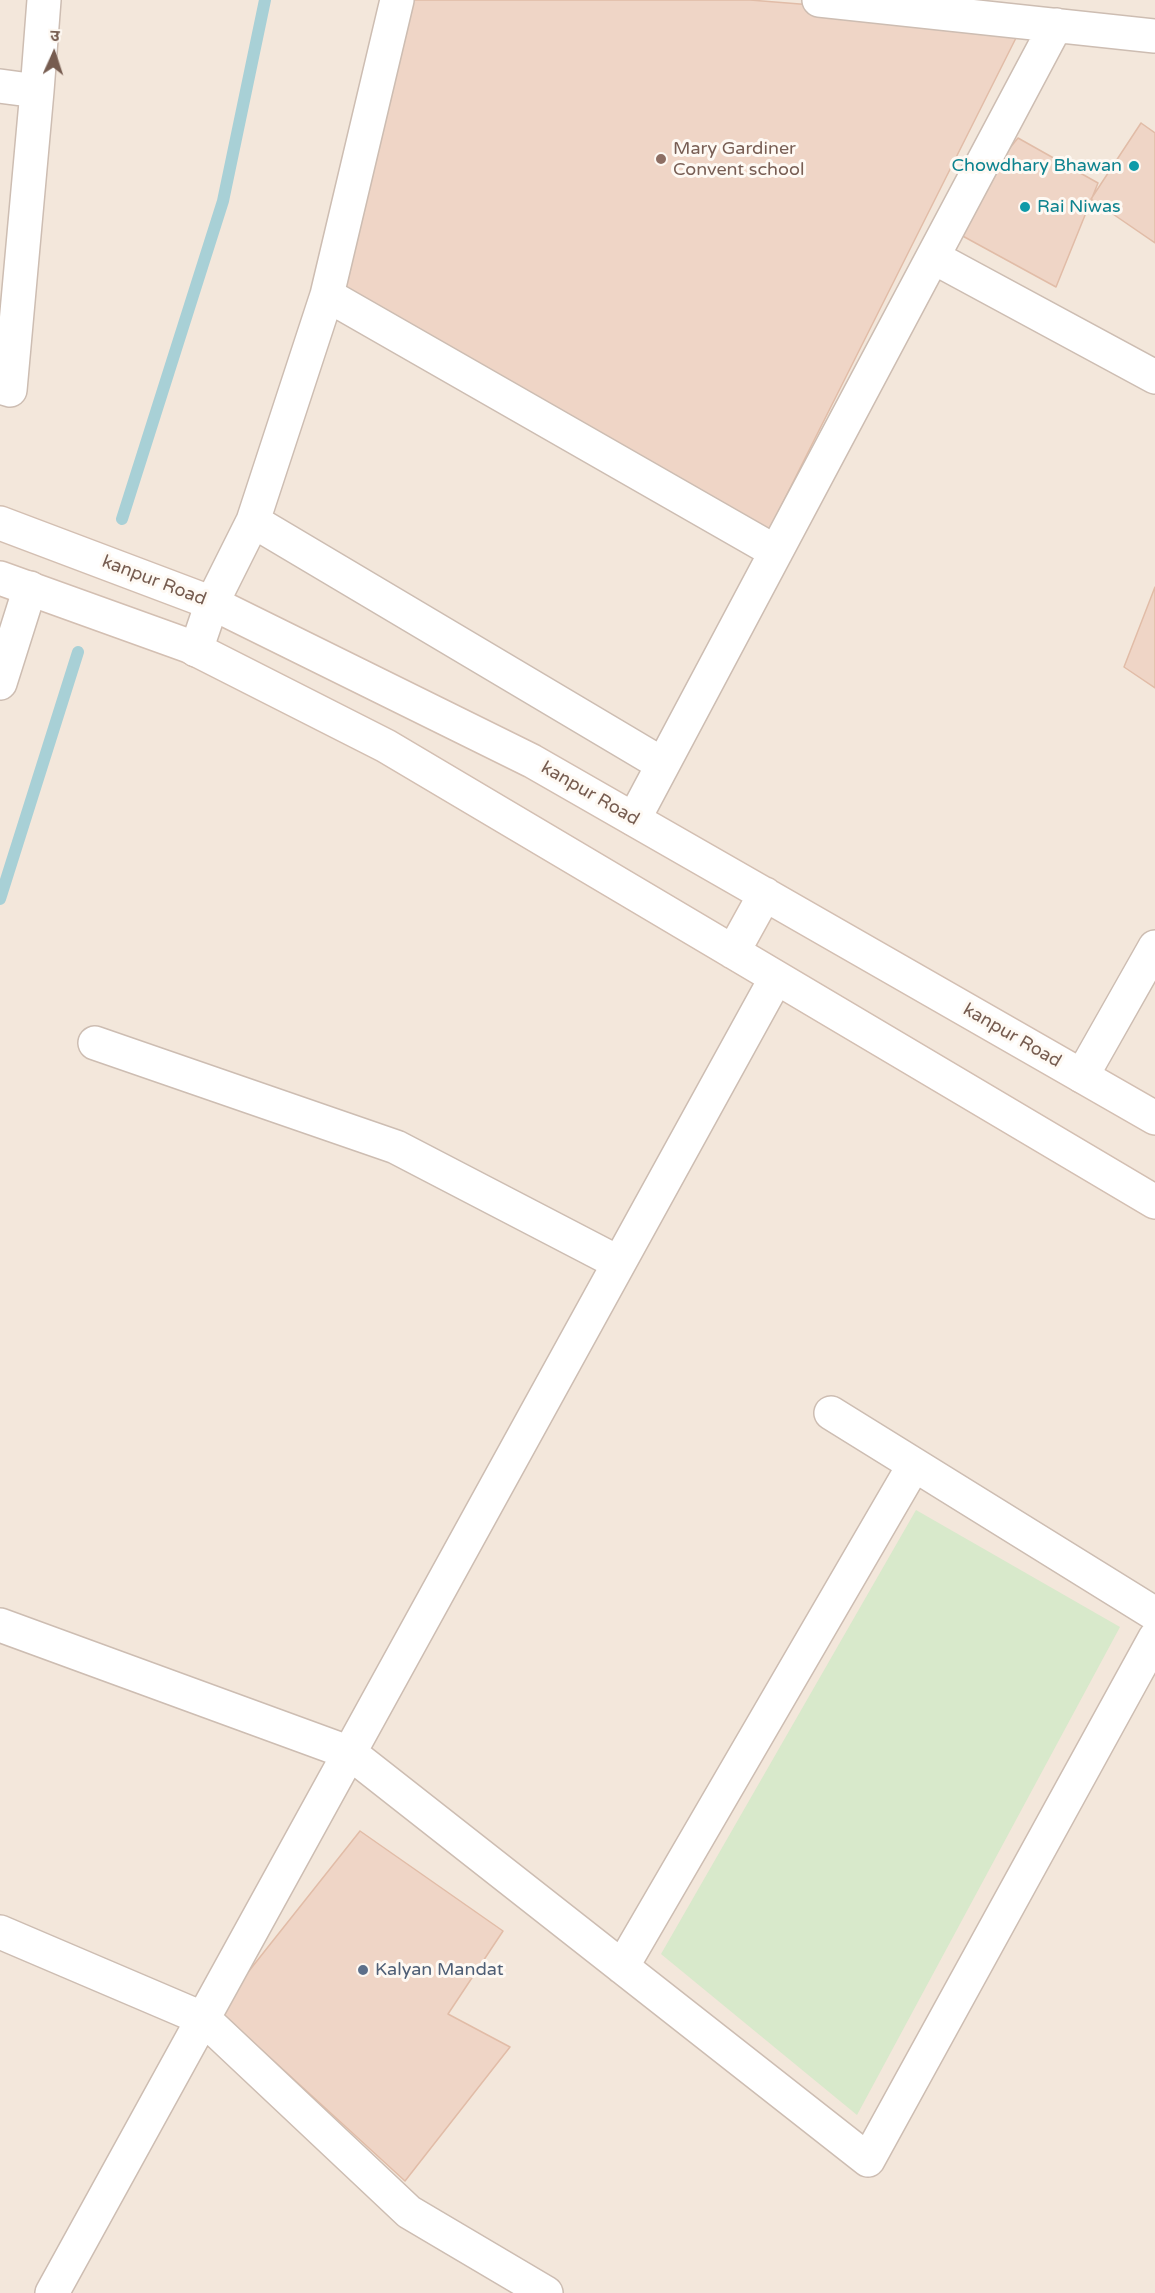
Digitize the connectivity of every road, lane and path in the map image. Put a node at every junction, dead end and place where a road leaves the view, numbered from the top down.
1 (44, 0) edge
2 (397, 0) edge
3 (819, 0) edge
4 (1056, 26) junction
5 (1155, 36) edge
6 (0, 86) edge
7 (37, 90) junction
8 (933, 256) junction
9 (327, 296) junction
10 (1155, 377) edge
11 (0, 387) edge
12 (252, 521) junction
13 (0, 522) edge
14 (776, 552) junction
15 (15, 583) edge
16 (212, 603) junction
17 (196, 650) junction
18 (0, 683) edge
19 (663, 764) junction
20 (634, 819) junction
21 (765, 894) junction
22 (1155, 947) edge
23 (733, 952) junction
24 (776, 978) junction
25 (95, 1043) dead end
26 (1082, 1076) junction
27 (1155, 1118) edge
28 (1155, 1202) edge
29 (620, 1263) junction
30 (831, 1413) dead end
31 (914, 1465) junction
32 (1155, 1614) edge
33 (0, 1625) edge
34 (1155, 1638) edge
35 (350, 1753) junction
36 (0, 1932) edge
37 (622, 1967) junction
38 (204, 2019) junction
39 (52, 2293) edge
40 (546, 2293) edge

1 - 7 street
2 - 9 street
3 - 4 street
4 - 5 street
4 - 8 street
6 - 7 street
7 - 11 street
8 - 10 street
8 - 14 street
9 - 12 street
9 - 14 street
12 - 16 street
12 - 19 street
13 - 16 street, kanpur Road
14 - 19 street
15 - 17 street
15 - 18 street
16 - 17 street
16 - 20 street, kanpur Road
17 - 23 street
19 - 20 street
20 - 21 street, kanpur Road
21 - 23 street
21 - 26 street, kanpur Road
22 - 26 street
23 - 24 street
24 - 28 street
24 - 29 street
25 - 29 street
26 - 27 street, kanpur Road
29 - 35 street
30 - 31 street
31 - 32 street
31 - 37 street
33 - 35 street
34 - 37 street
35 - 37 street
35 - 38 street
36 - 38 street
38 - 39 street
38 - 40 street

